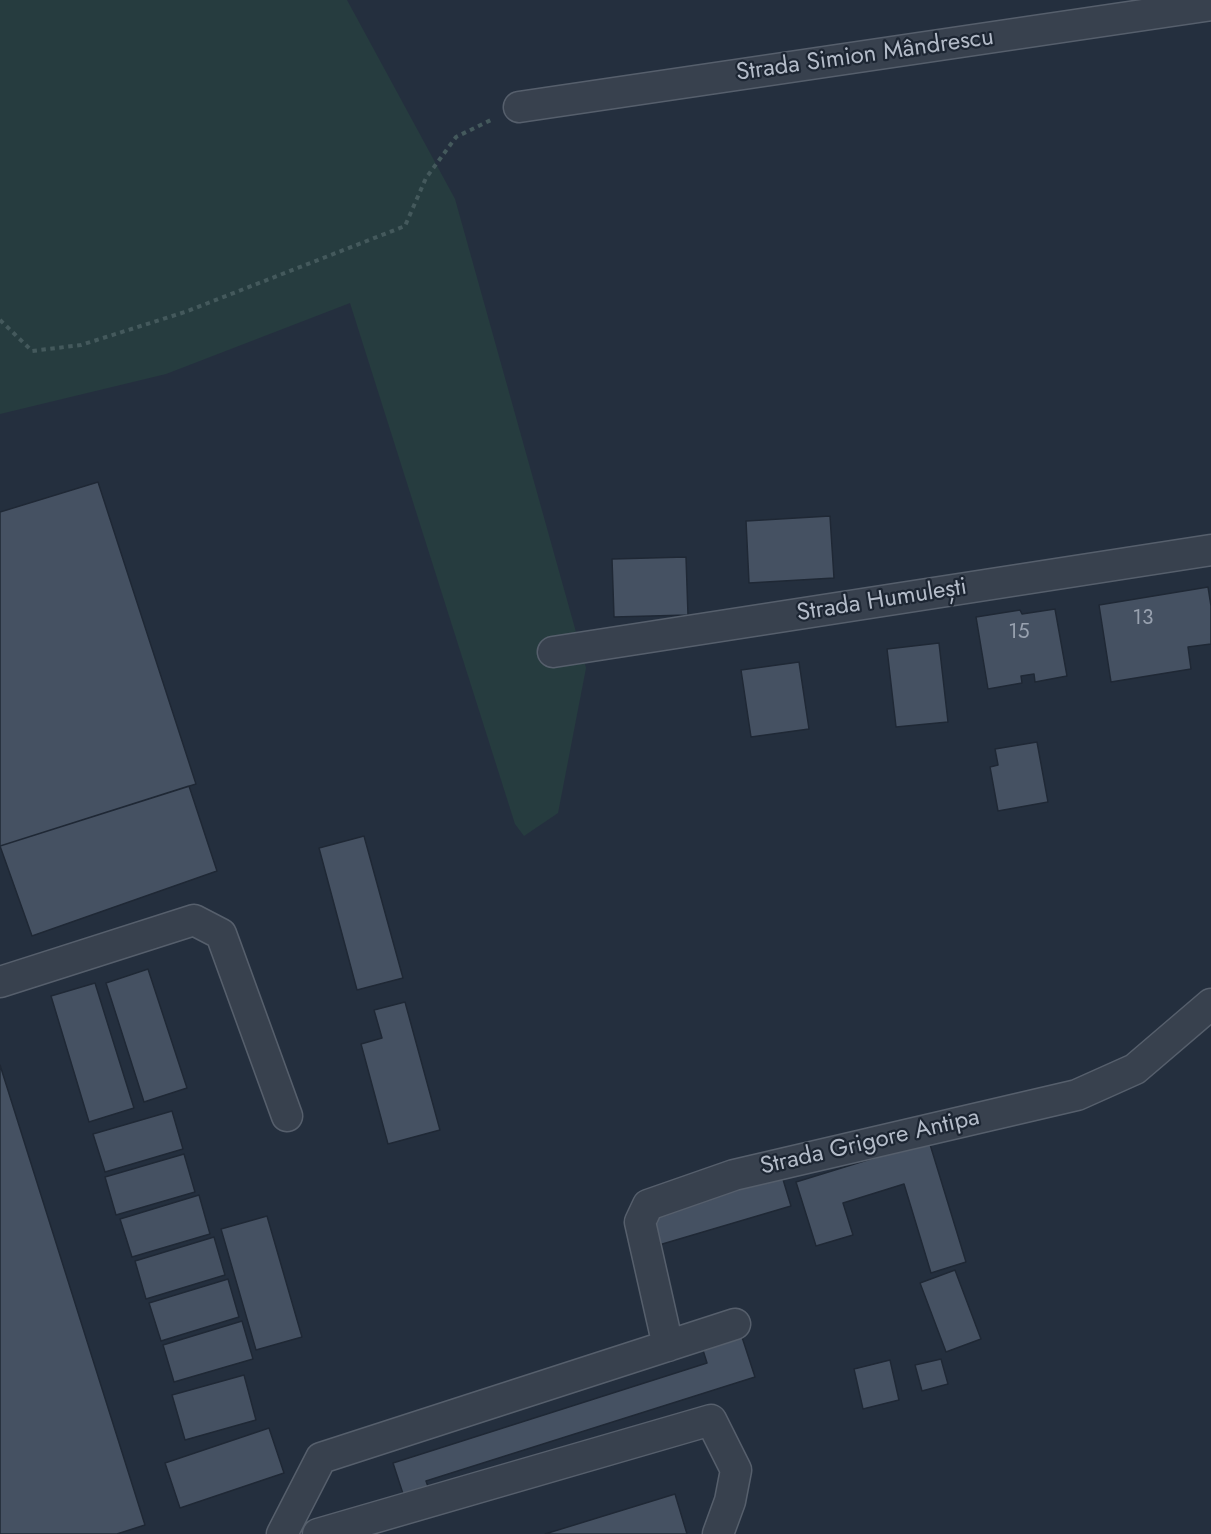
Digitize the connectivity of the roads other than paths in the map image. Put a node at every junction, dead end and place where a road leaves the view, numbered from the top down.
1 (1211, 5) edge
2 (519, 106) road end
3 (1211, 550) edge
4 (552, 652) dead end
5 (0, 982) edge
6 (1211, 1004) edge
7 (287, 1116) dead end
8 (735, 1324) dead end
9 (668, 1346) junction
10 (366, 1527) edge
11 (282, 1534) edge
12 (318, 1534) edge
13 (718, 1534) edge

1 - 2 street, Strada Simion Mândrescu
3 - 4 street, Strada Humulești
5 - 7 street
6 - 9 street, Strada Grigore Antipa
8 - 9 street
9 - 11 street
10 - 12 street
10 - 13 street

